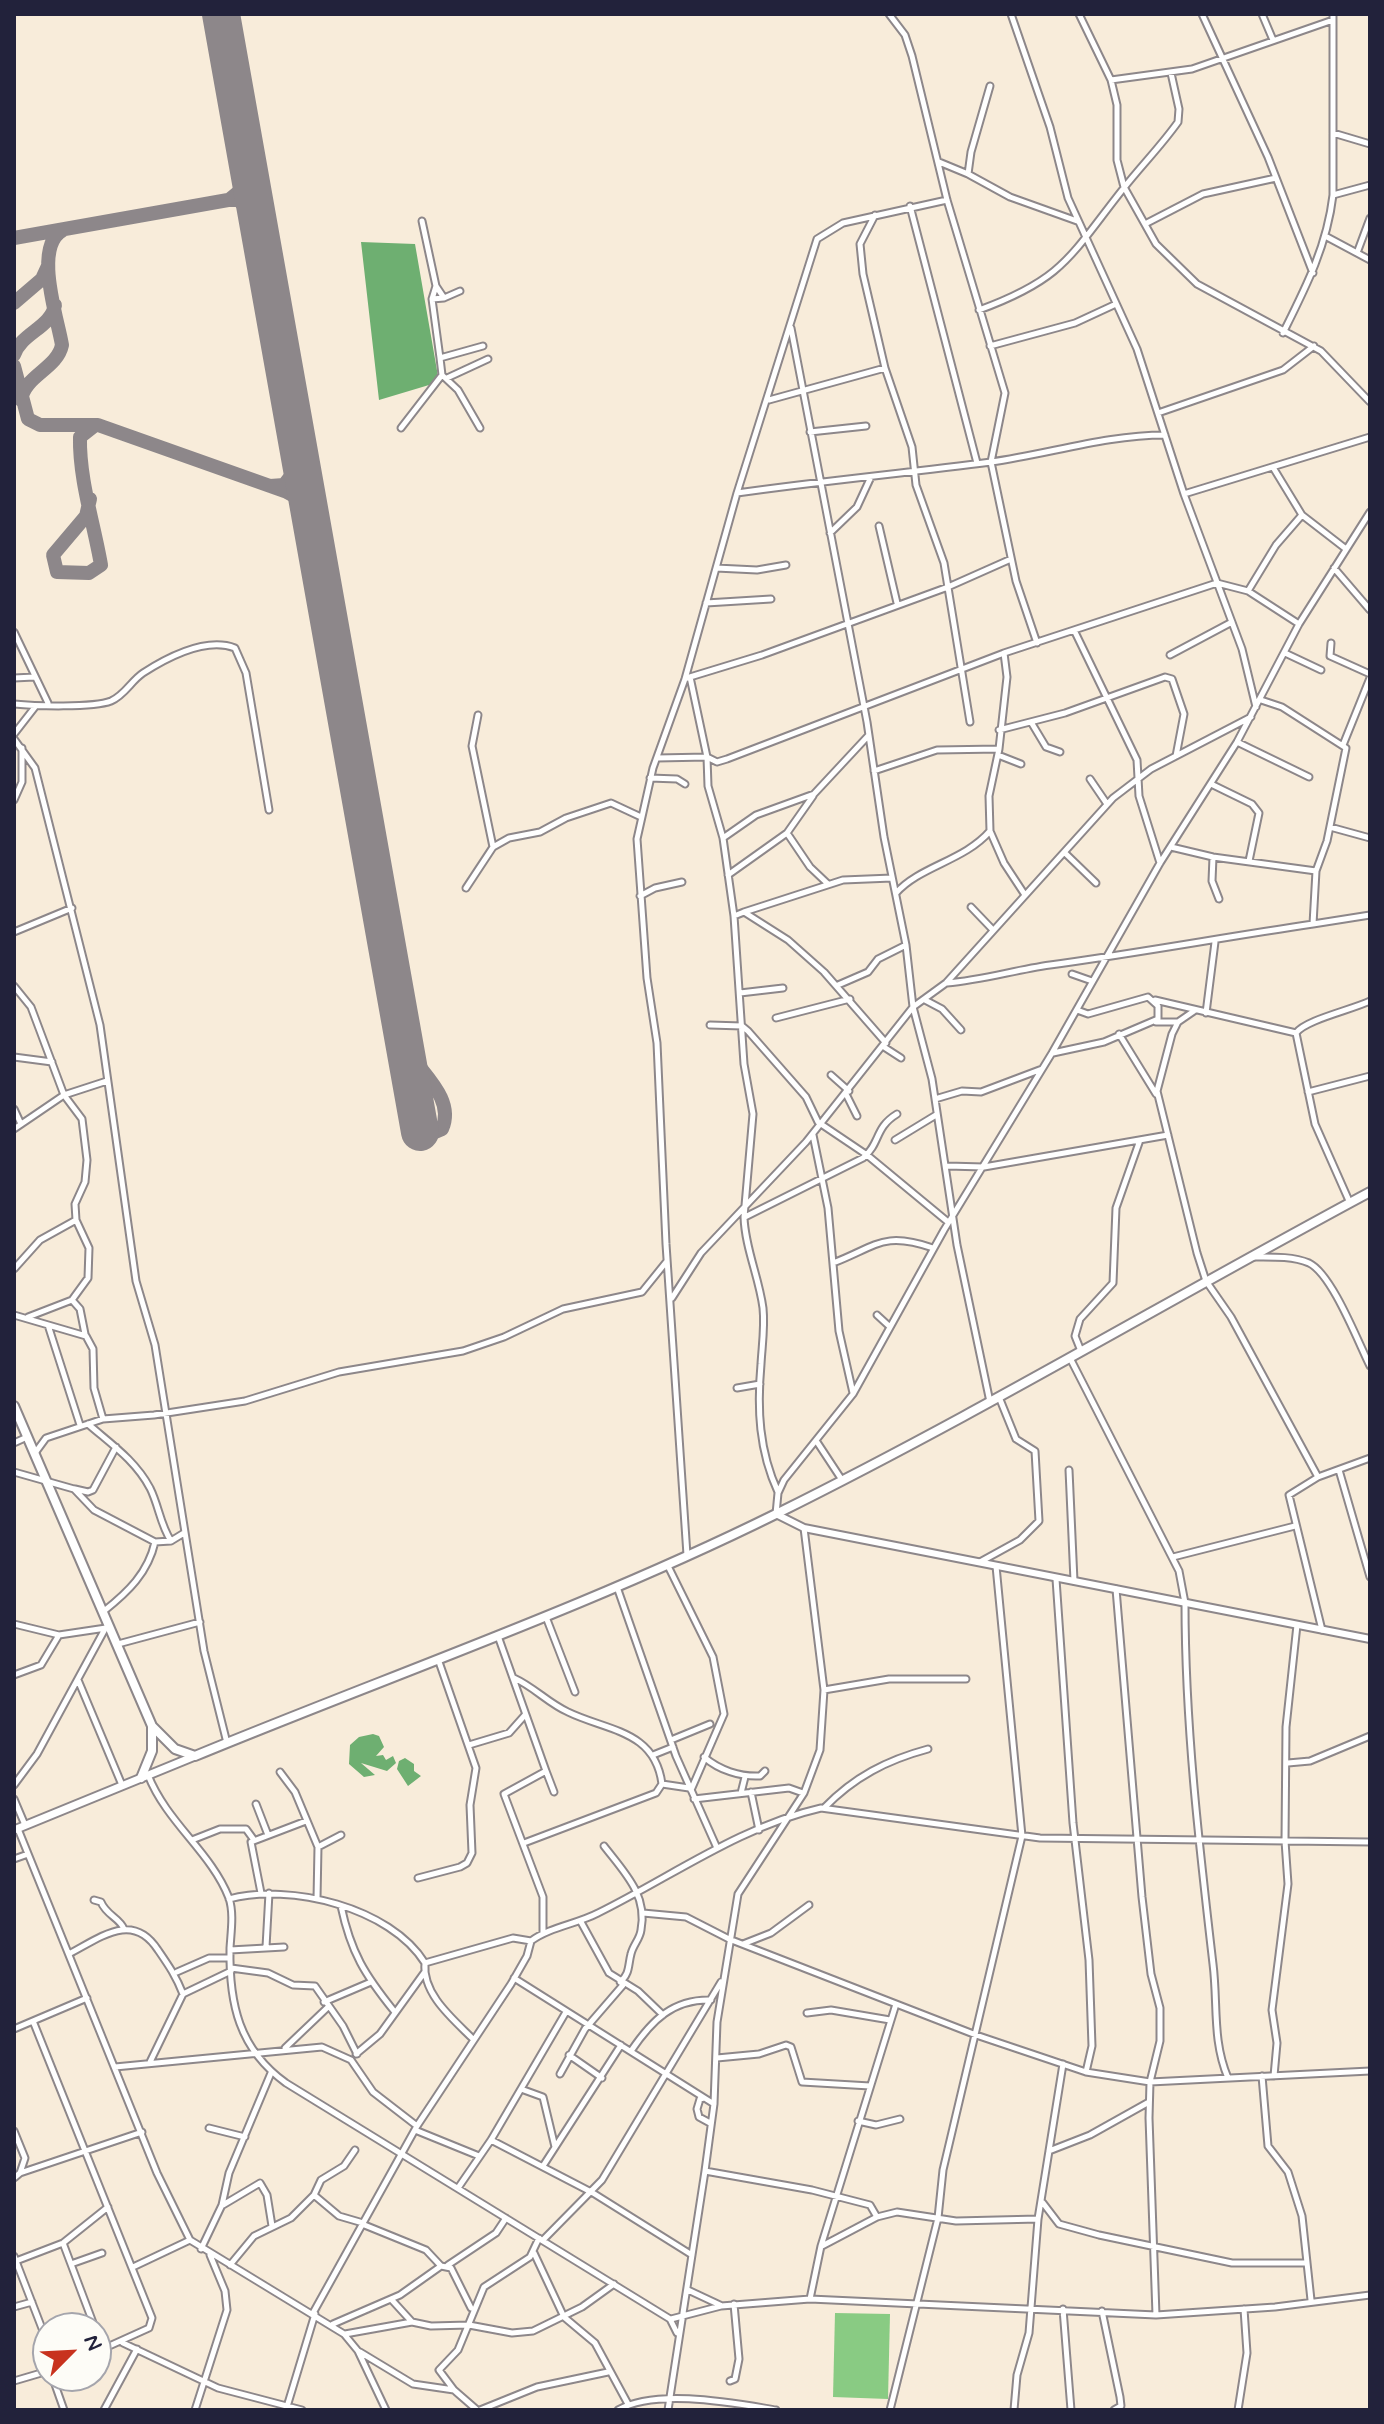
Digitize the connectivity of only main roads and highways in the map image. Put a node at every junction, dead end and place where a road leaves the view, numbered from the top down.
1 (1370, 1192) edge
2 (14, 1406) edge
3 (152, 1726) junction
4 (195, 1756) junction
5 (145, 1776) junction
6 (19, 1828) edge

1 - 4 main road
2 - 3 main road
3 - 4 main road
3 - 5 main road
4 - 5 main road
5 - 6 main road

